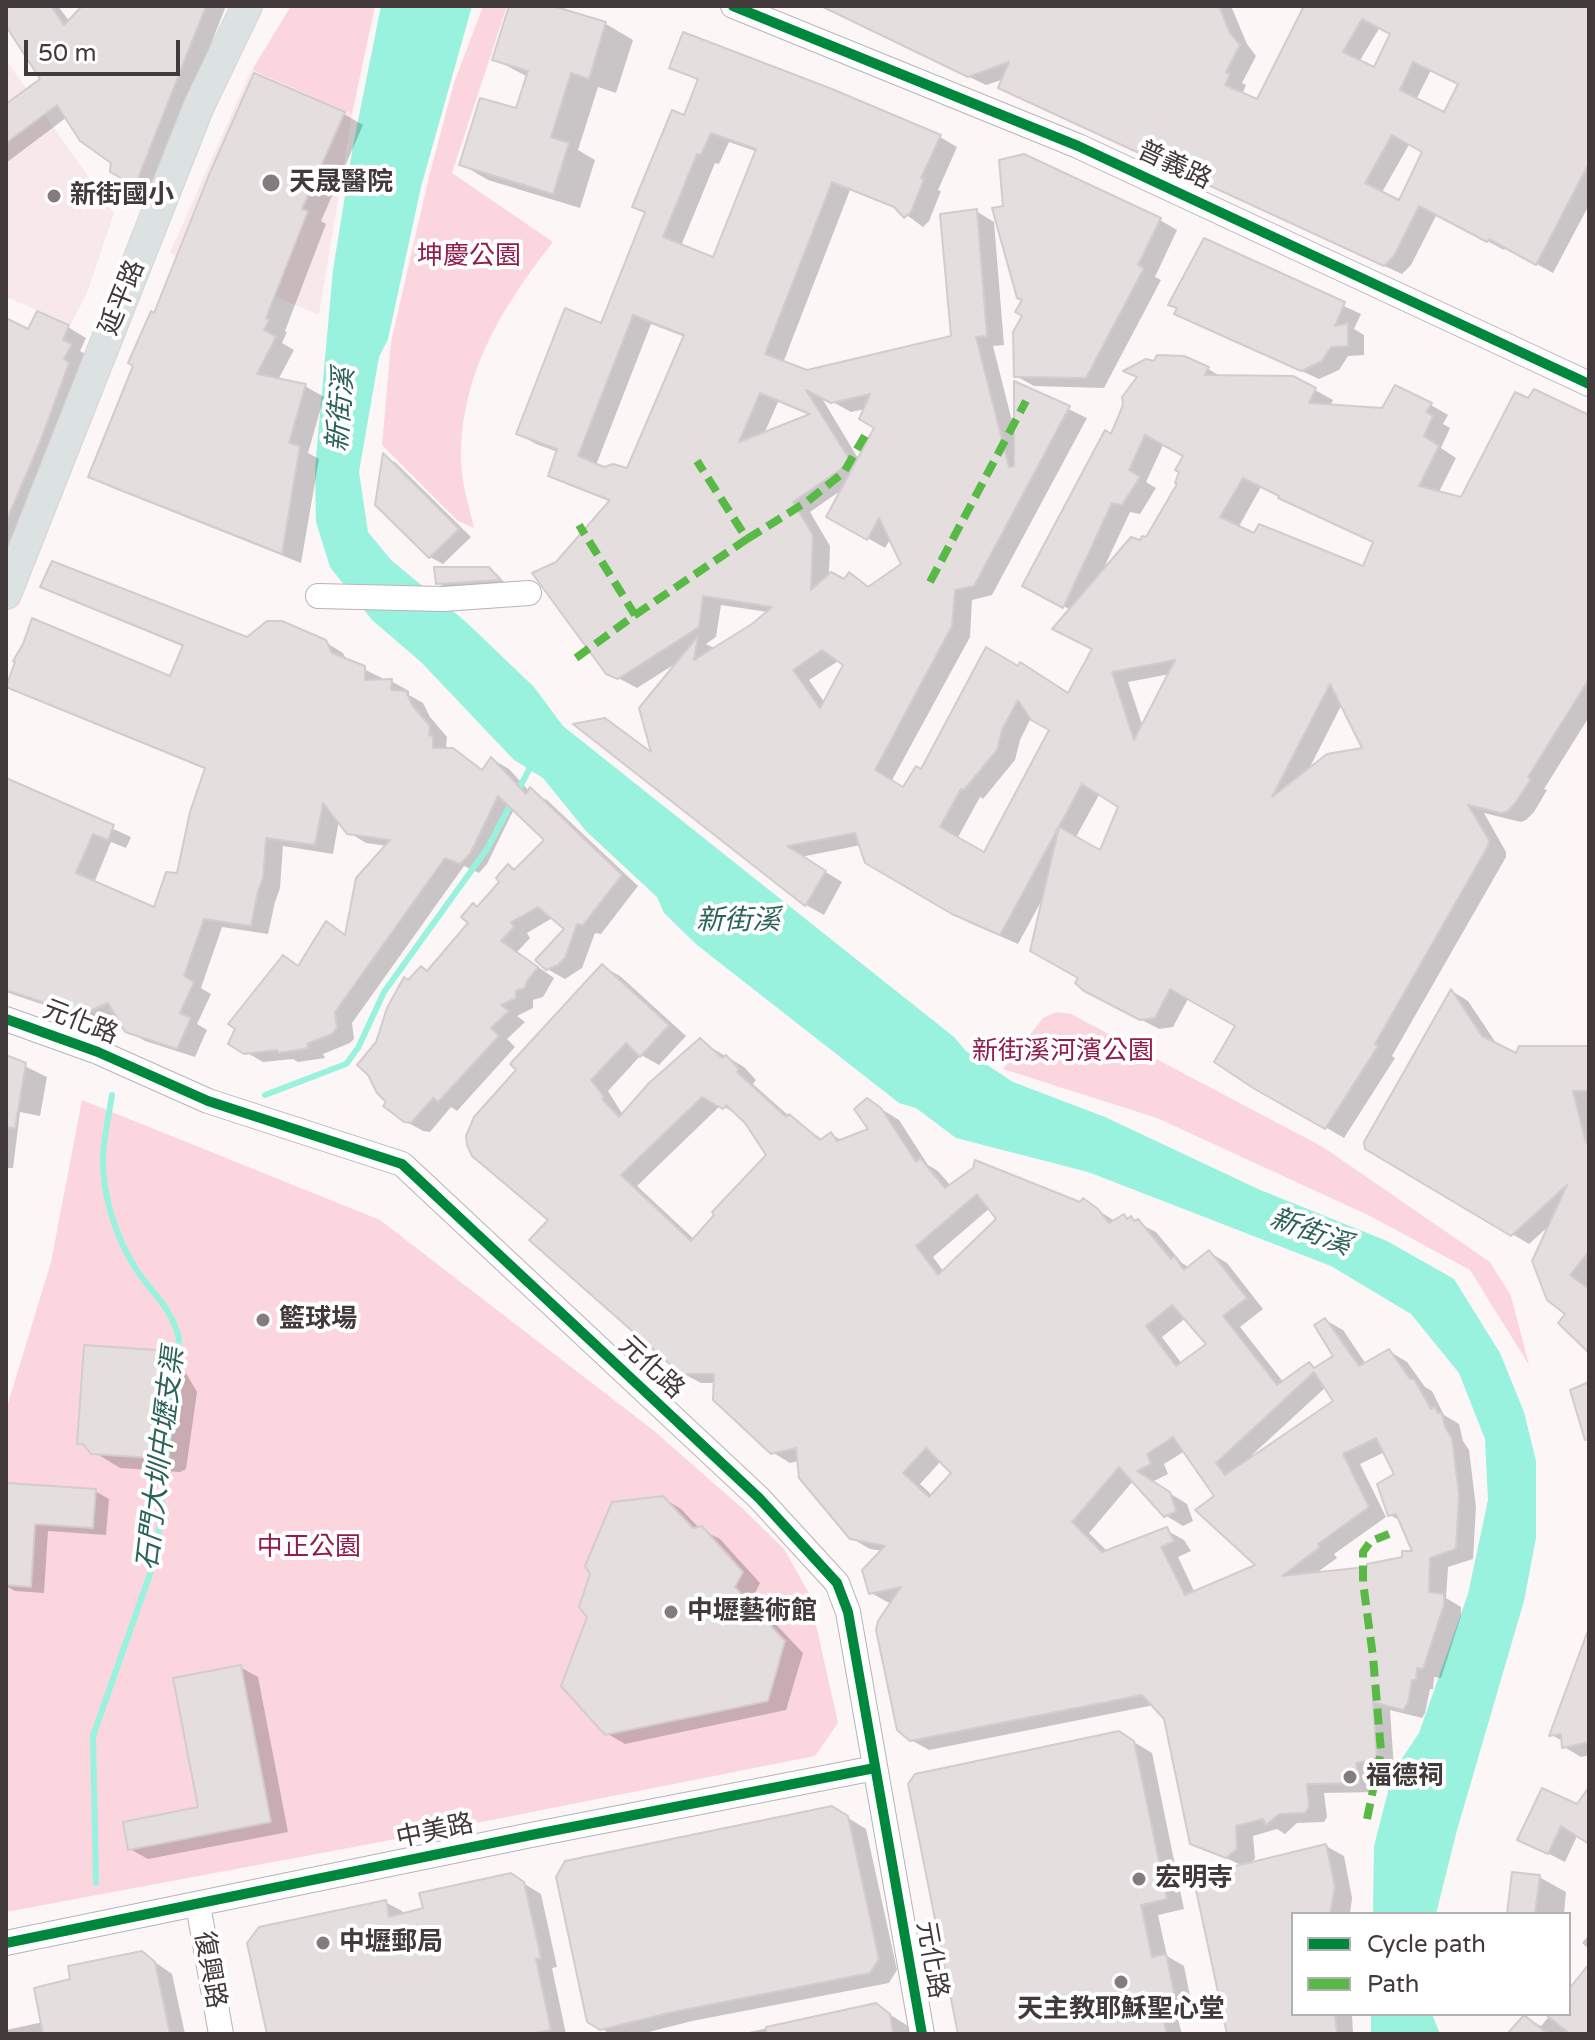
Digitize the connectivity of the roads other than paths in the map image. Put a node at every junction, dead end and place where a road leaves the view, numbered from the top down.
1 (247, 6) edge
2 (733, 6) edge
3 (1589, 384) edge
4 (529, 593) dead end
5 (6, 594) edge
6 (318, 596) dead end
7 (6, 1019) edge
8 (875, 1768) junction
9 (198, 1905) junction
10 (6, 1943) edge
11 (221, 2034) edge
12 (922, 2034) edge

1 - 5 main road, 延平路
2 - 3 street, 普義路
4 - 6 street
7 - 8 street, 元化路
8 - 9 street, 中美路
8 - 12 street, 元化路
9 - 10 street, 中美路
9 - 11 street, 復興路

